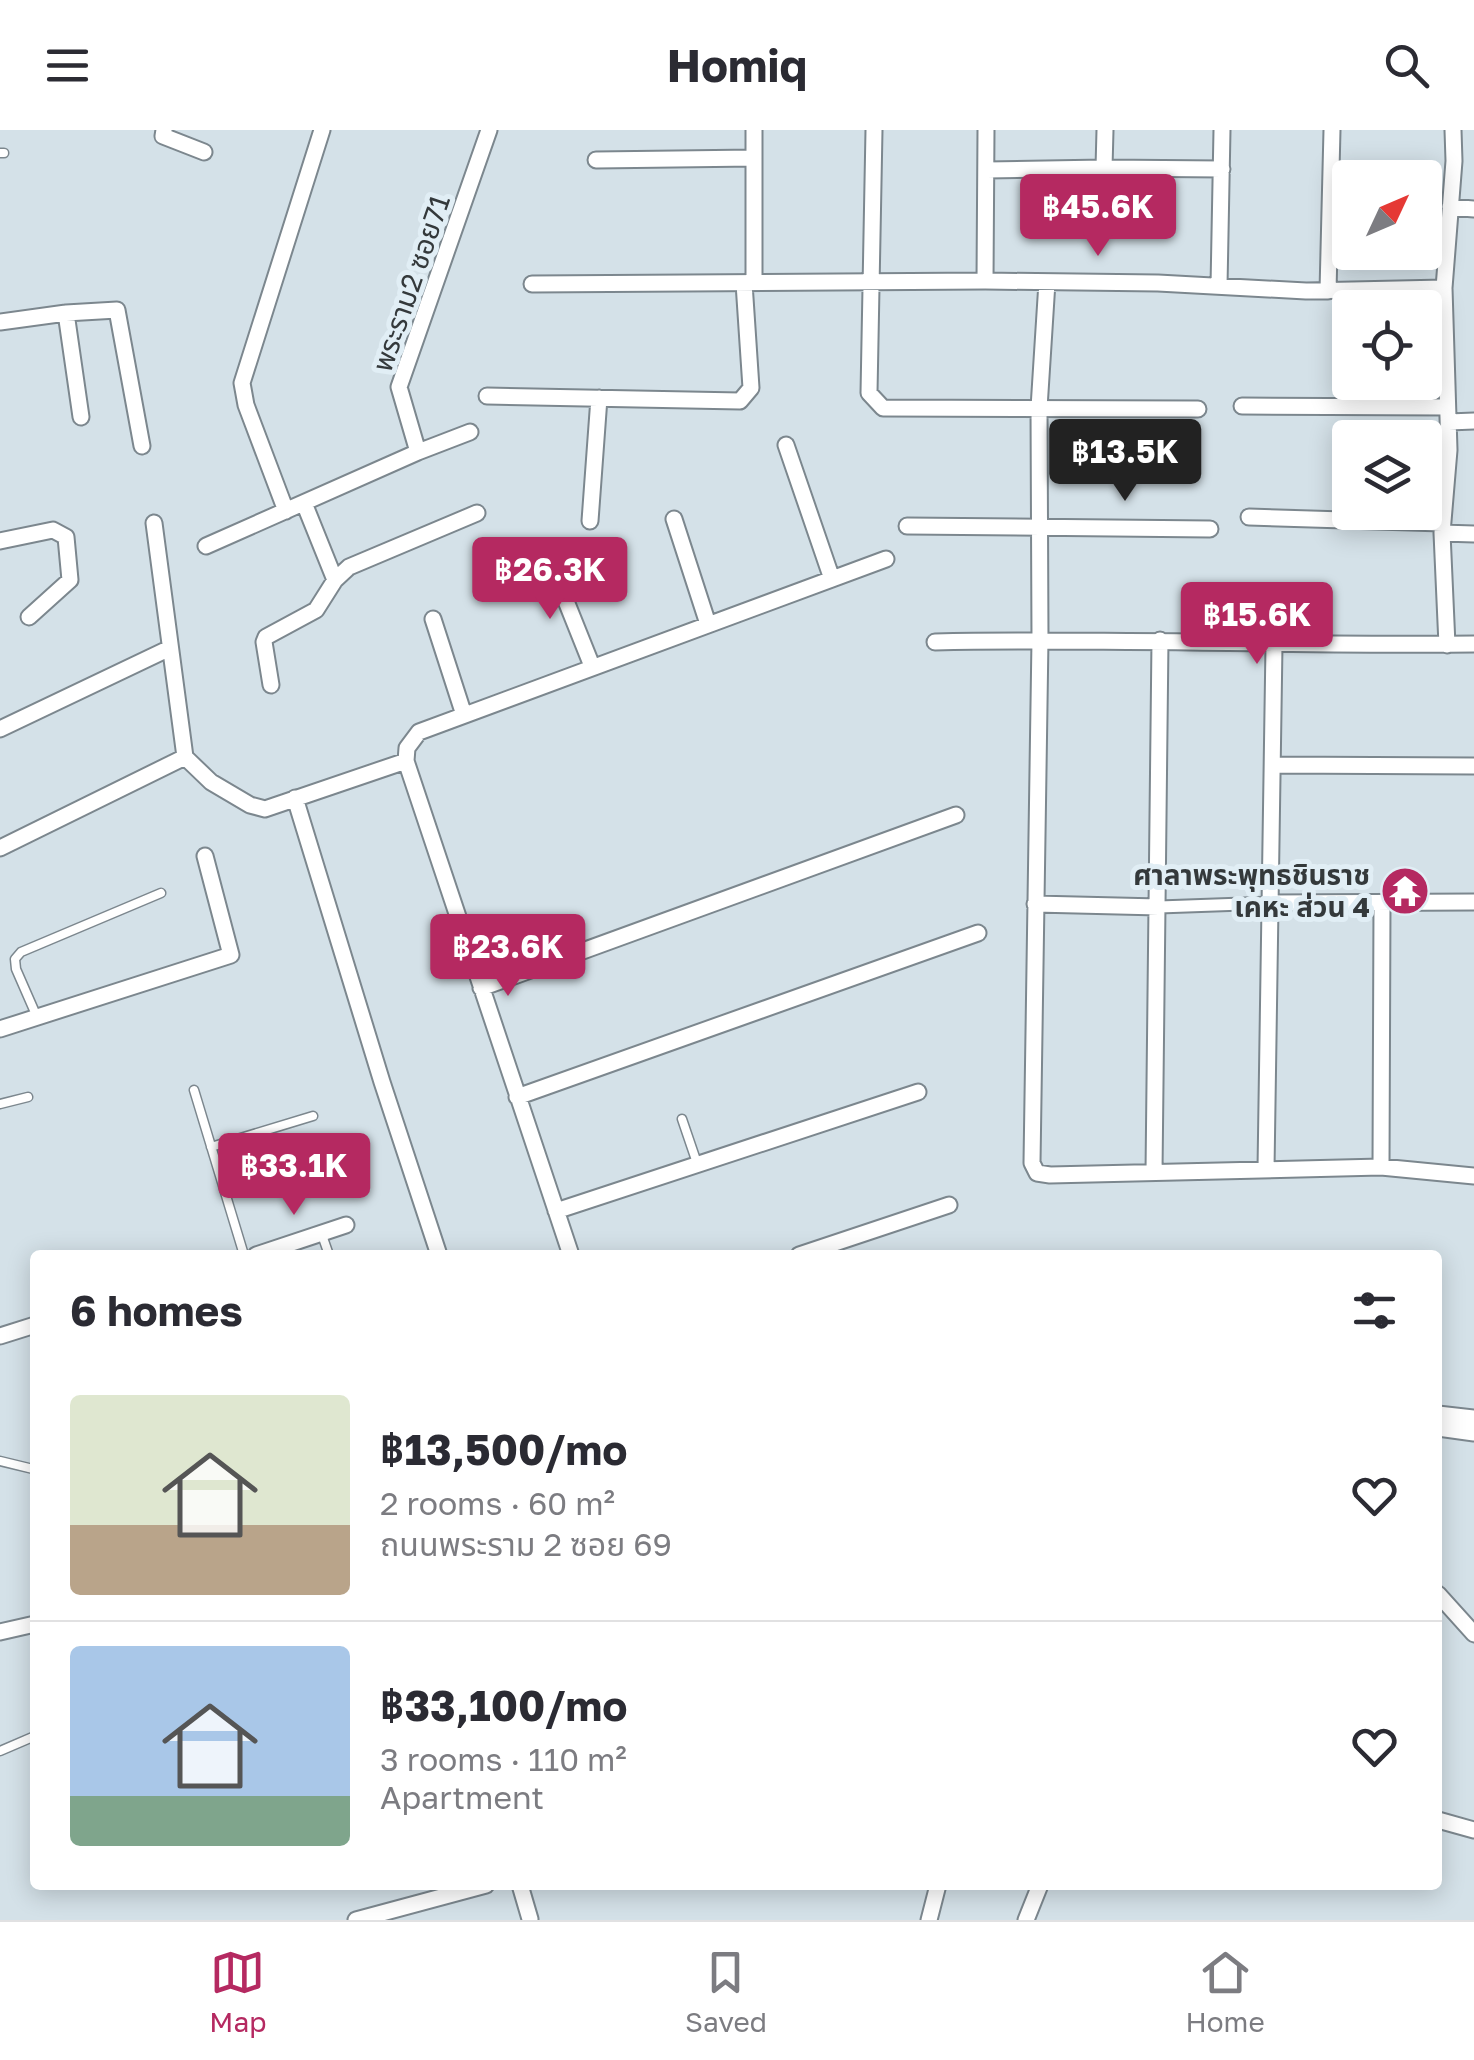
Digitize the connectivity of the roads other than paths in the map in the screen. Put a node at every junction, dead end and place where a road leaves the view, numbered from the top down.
1 (164, 130) edge
2 (322, 130) edge
3 (489, 130) edge
4 (754, 130) edge
5 (874, 130) edge
6 (986, 130) edge
7 (1105, 130) edge
8 (1222, 130) edge
9 (1332, 130) edge
10 (1453, 130) edge
11 (204, 152) dead end
12 (754, 158) junction
13 (596, 160) dead end
14 (1104, 168) junction
15 (1222, 169) junction
16 (987, 170) junction
17 (1450, 207) junction
18 (1474, 209) edge
19 (871, 280) junction
20 (985, 280) junction
21 (749, 282) junction
22 (1047, 282) junction
23 (532, 284) dead end
24 (1218, 286) junction
25 (1444, 288) junction
26 (1328, 291) junction
27 (66, 313) junction
28 (0, 322) edge
29 (486, 396) dead end
30 (598, 398) junction
31 (1242, 406) dead end
32 (1040, 408) junction
33 (1198, 409) dead end
34 (1448, 415) junction
35 (81, 417) dead end
36 (1474, 421) edge
37 (470, 432) dead end
38 (786, 445) dead end
39 (142, 446) dead end
40 (418, 452) junction
41 (304, 503) junction
42 (286, 510) junction
43 (476, 513) dead end
44 (1249, 517) dead end
45 (674, 519) dead end
46 (590, 521) dead end
47 (1332, 522) edge
48 (154, 524) dead end
49 (908, 526) dead end
50 (1038, 526) junction
51 (1210, 528) dead end
52 (1442, 528) junction
53 (1474, 534) edge
54 (0, 542) edge
55 (206, 546) dead end
56 (886, 559) dead end
57 (550, 561) dead end
58 (832, 579) junction
59 (335, 580) junction
60 (29, 617) dead end
61 (434, 618) dead end
62 (708, 624) junction
63 (1040, 639) junction
64 (1160, 640) junction
65 (935, 642) dead end
66 (1474, 644) edge
67 (1274, 645) junction
68 (1446, 645) junction
69 (170, 648) junction
70 (592, 666) junction
71 (271, 685) dead end
72 (464, 715) junction
73 (0, 730) edge
74 (185, 757) junction
75 (406, 761) junction
76 (1273, 765) junction
77 (1474, 766) edge
78 (295, 798) junction
79 (956, 815) dead end
80 (0, 848) edge
81 (205, 856) dead end
82 (161, 893) dead end
83 (1270, 902) junction
84 (1474, 902) edge
85 (1382, 903) junction
86 (1036, 904) junction
87 (1158, 907) junction
88 (978, 933) dead end
89 (481, 988) junction
90 (38, 1017) junction
91 (0, 1029) edge
92 (194, 1090) dead end
93 (918, 1092) dead end
94 (28, 1096) dead end
95 (517, 1097) junction
96 (0, 1104) edge
97 (313, 1116) dead end
98 (682, 1119) dead end
99 (211, 1147) junction
100 (697, 1163) junction
101 (1381, 1167) junction
102 (1266, 1169) junction
103 (1154, 1172) junction
104 (1474, 1176) edge
105 (949, 1205) dead end
106 (556, 1211) junction
107 (346, 1225) dead end
108 (321, 1232) junction
109 (242, 1250) edge
110 (270, 1250) edge
111 (328, 1250) edge
112 (437, 1250) edge
113 (569, 1250) edge
114 (814, 1250) edge
115 (30, 1327) edge
116 (0, 1336) edge
117 (1442, 1414) edge
118 (1474, 1418) edge
119 (1442, 1429) edge
120 (1474, 1433) edge
121 (0, 1461) edge
122 (30, 1468) edge
123 (1442, 1598) edge
124 (30, 1625) edge
125 (0, 1632) edge
126 (1474, 1634) edge
127 (30, 1738) edge
128 (0, 1751) edge
129 (1442, 1821) edge
130 (1474, 1830) edge
131 (453, 1890) edge
132 (522, 1890) edge
133 (937, 1890) edge
134 (1038, 1890) edge
135 (530, 1918) edge
136 (356, 1920) edge
137 (929, 1920) edge
138 (1026, 1920) edge

1 - 11 street
2 - 42 street
3 - 40 street, พระราม2 ซอย71
4 - 12 street
5 - 19 street
6 - 16 street
7 - 14 street
8 - 15 street
9 - 26 street
10 - 17 street
12 - 13 street
12 - 21 street
14 - 15 street
14 - 16 street
15 - 24 street
16 - 20 street
17 - 18 street
17 - 25 street
19 - 20 street
19 - 21 street
19 - 32 street
20 - 22 street
21 - 23 street
21 - 30 street
22 - 24 street
22 - 32 street
24 - 26 street
25 - 26 street
25 - 34 street
27 - 28 street
27 - 35 street
27 - 39 street
29 - 30 street
30 - 46 street
31 - 34 street
32 - 33 street
32 - 50 street
34 - 36 street
34 - 52 street
37 - 40 street
38 - 58 street
40 - 41 street
41 - 42 street
41 - 59 street
42 - 55 street
43 - 59 street
44 - 47 street
45 - 62 street
48 - 69 street
49 - 50 street
50 - 51 street
50 - 63 street
52 - 53 street
52 - 68 street
54 - 60 street
56 - 58 street
57 - 70 street
58 - 62 street
59 - 71 street
61 - 72 street
62 - 70 street
63 - 64 street
63 - 65 street
63 - 86 street
64 - 67 street
64 - 87 street
66 - 68 street
67 - 68 street
67 - 76 street
69 - 73 street
69 - 74 street
70 - 72 street
72 - 75 street
74 - 78 street
74 - 80 street
75 - 78 street
75 - 89 street
76 - 77 street
76 - 83 street
78 - 112 street
79 - 89 street
81 - 90 street
82 - 90 lane
83 - 85 street
83 - 87 street
83 - 102 street
84 - 85 street
85 - 101 street
86 - 87 street
86 - 103 street
87 - 103 street
88 - 95 street
89 - 95 street
90 - 91 street
92 - 99 lane
93 - 100 street
94 - 96 lane
95 - 106 street
97 - 99 lane
98 - 100 lane
99 - 109 lane
100 - 106 street
101 - 102 street
101 - 104 street
102 - 103 street
105 - 114 street
106 - 113 street
107 - 108 street
108 - 110 street
108 - 111 lane
115 - 116 street
117 - 118 street
119 - 120 street
121 - 122 lane
123 - 126 street
124 - 125 street
127 - 128 lane
129 - 130 street
131 - 136 street
132 - 135 street
133 - 137 street
134 - 138 street

